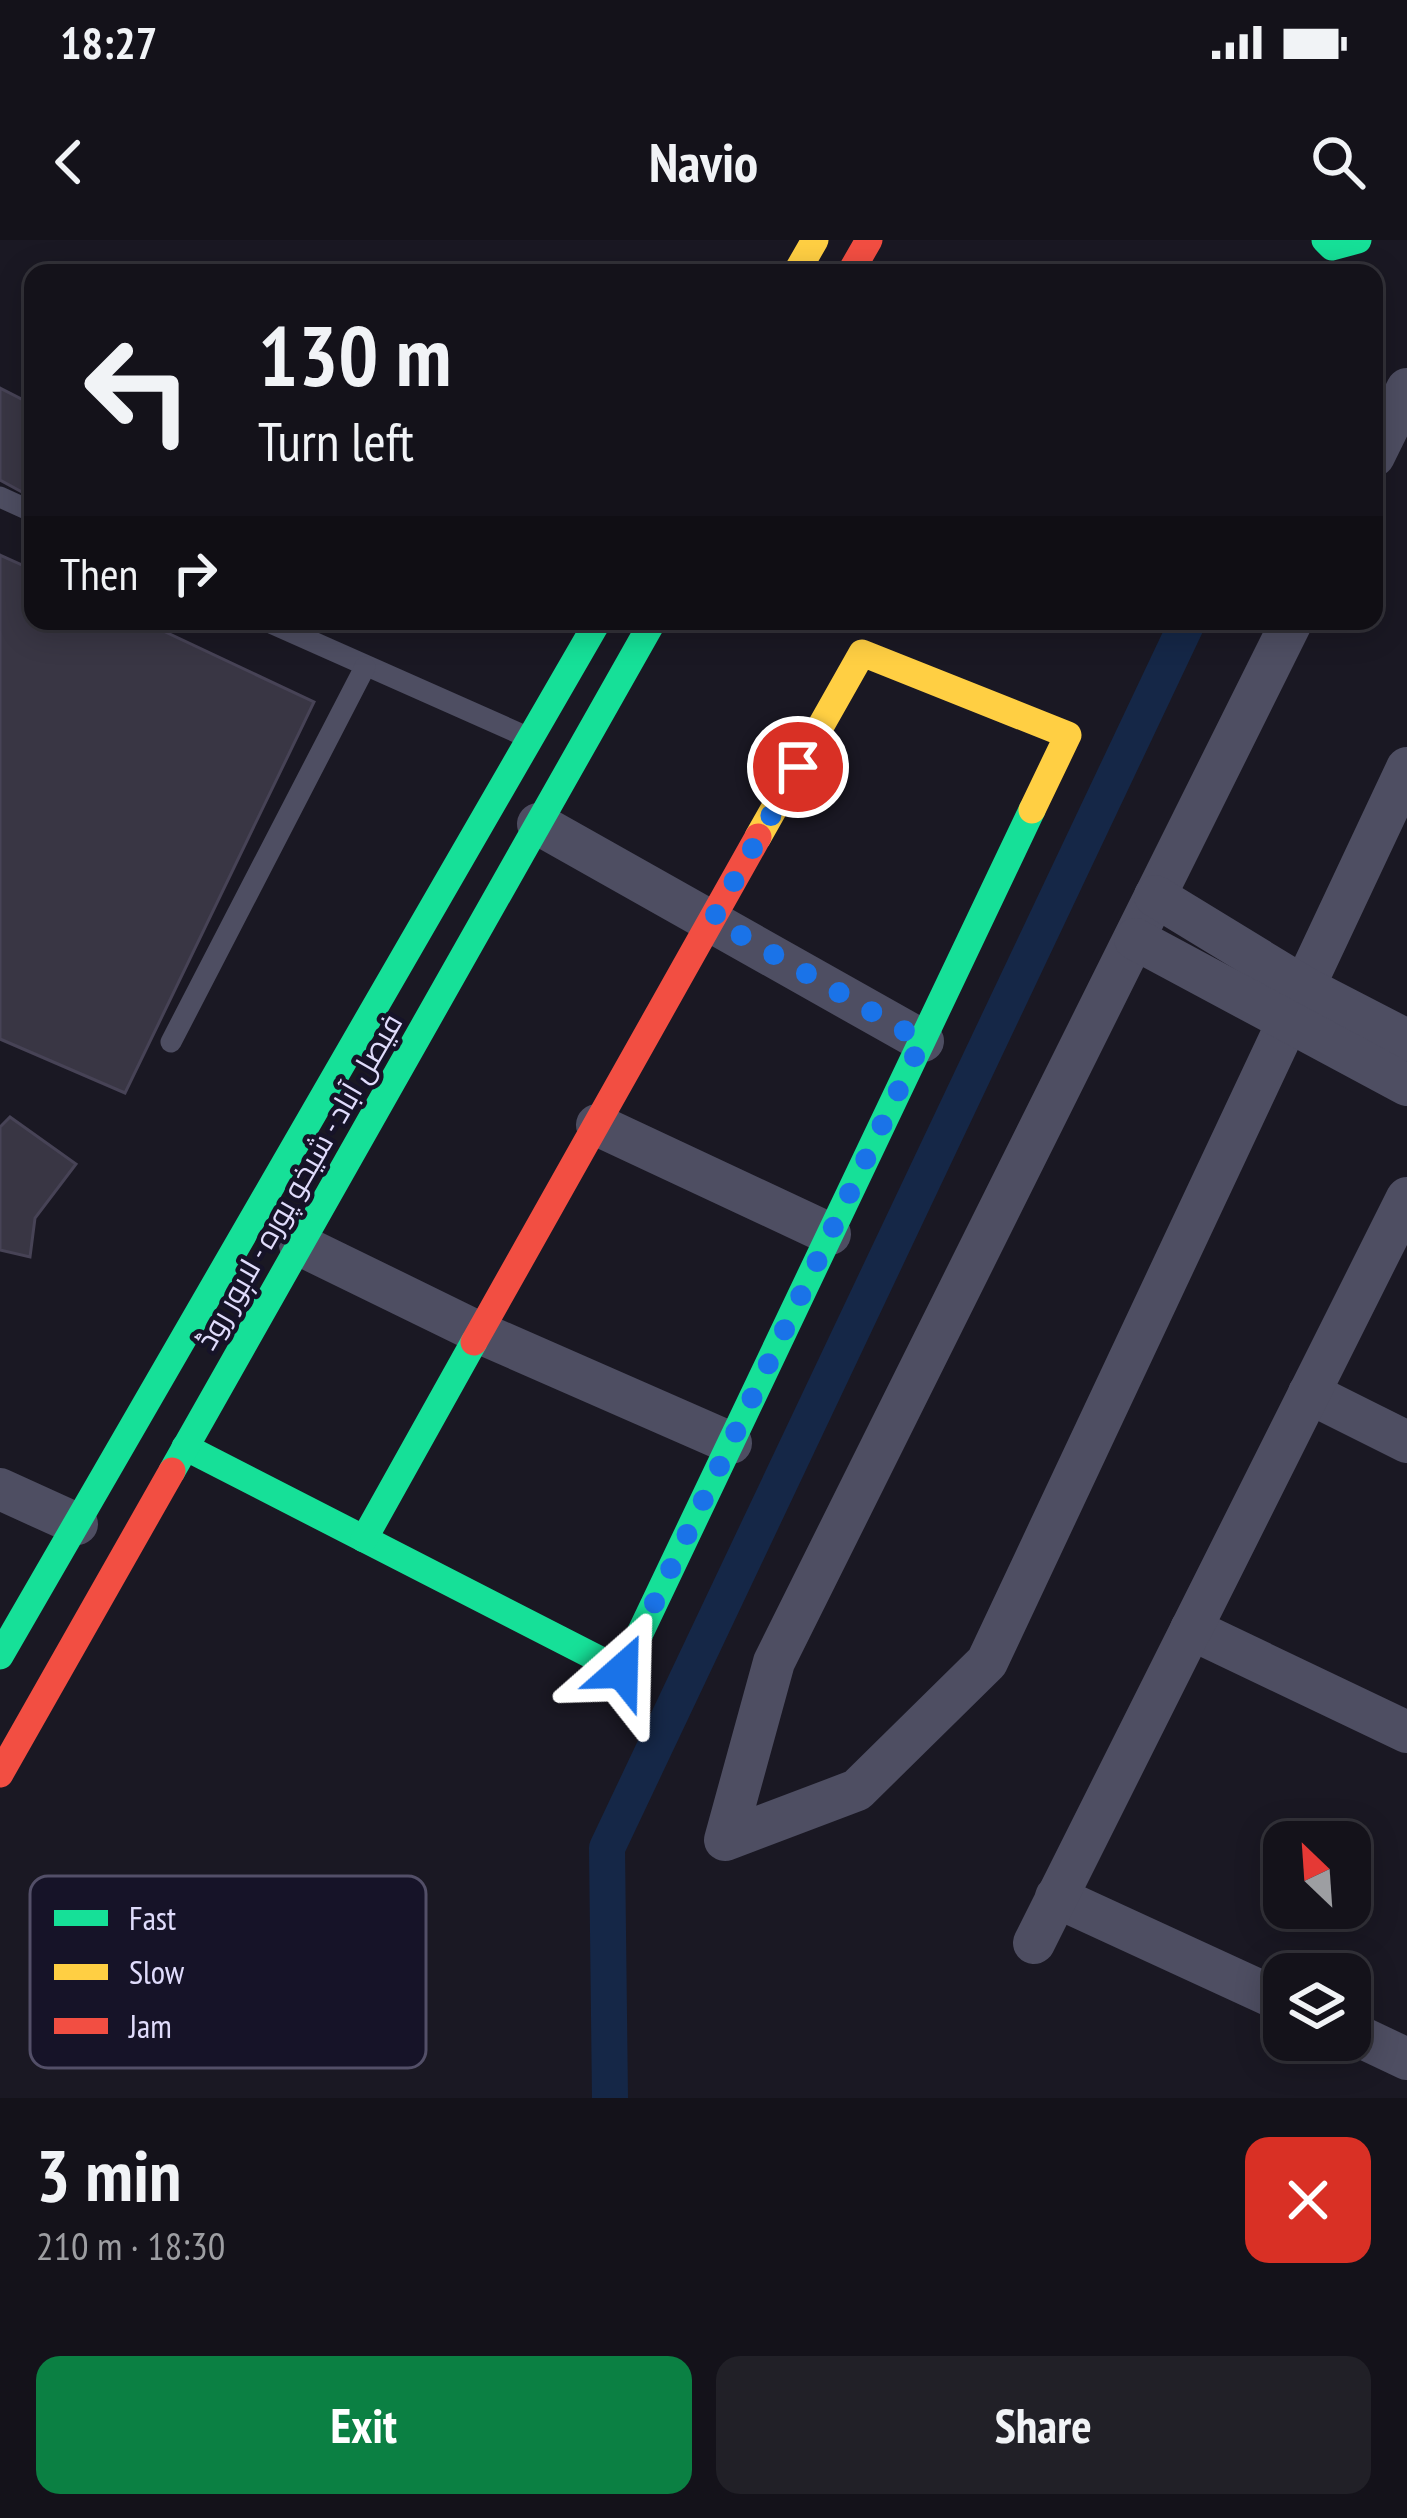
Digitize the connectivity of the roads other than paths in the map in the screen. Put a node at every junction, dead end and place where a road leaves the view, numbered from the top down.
1 (1324, 240) edge
2 (1355, 241) edge
3 (1407, 389) edge
4 (1383, 437) edge
5 (285, 630) edge
6 (593, 630) edge
7 (648, 630) edge
8 (1288, 630) edge
9 (365, 667) junction
10 (531, 739) junction
11 (1407, 768) edge
12 (538, 824) junction
13 (1155, 896) junction
14 (713, 919) junction
15 (1135, 939) junction
16 (1295, 1006) junction
17 (1407, 1040) edge
18 (922, 1041) junction
19 (171, 1042) dead end
20 (1407, 1085) edge
21 (597, 1125) junction
22 (1407, 1198) edge
23 (830, 1234) junction
24 (300, 1245) junction
25 (480, 1333) junction
26 (1309, 1393) junction
27 (1407, 1442) edge
28 (731, 1443) junction
29 (185, 1447) junction
30 (0, 1490) edge
31 (77, 1524) junction
32 (364, 1539) junction
33 (1191, 1628) junction
34 (0, 1656) edge
35 (1407, 1732) edge
36 (0, 1774) edge
37 (1056, 1898) junction
38 (1034, 1943) dead end
39 (1263, 1992) edge
40 (1371, 2042) edge
41 (1407, 2059) edge

1 - 2 main road
3 - 4 street
5 - 9 lane
6 - 10 main road, فیصل آباد - شیخو پورہ - لاہور روڈ
7 - 12 main road, فیصل آباد - شیخو پورہ - لاہور روڈ
8 - 13 street
9 - 10 lane
9 - 19 lane
10 - 31 main road, فیصل آباد - شیخو پورہ - لاہور روڈ
11 - 16 street
12 - 14 street
12 - 24 main road, فیصل آباد - شیخو پورہ - لاہور روڈ
13 - 15 street
13 - 16 street
14 - 18 street
14 - 18 main road
14 - 21 main road
15 - 16 street
15 - 16 street
16 - 17 street
16 - 20 street
18 - 23 main road
21 - 23 street
21 - 25 main road
22 - 26 street
23 - 28 main road
24 - 25 street
24 - 29 main road, فیصل آباد - شیخو پورہ - لاہور روڈ
25 - 28 street
25 - 32 main road
26 - 27 street
26 - 33 street
28 - 32 main road
29 - 32 main road
29 - 36 main road, فیصل آباد - شیخو پورہ - لاہور روڈ
30 - 31 street
31 - 34 main road, فیصل آباد - شیخو پورہ - لاہور روڈ
33 - 35 street
33 - 37 street
37 - 38 street
37 - 39 street
40 - 41 street

